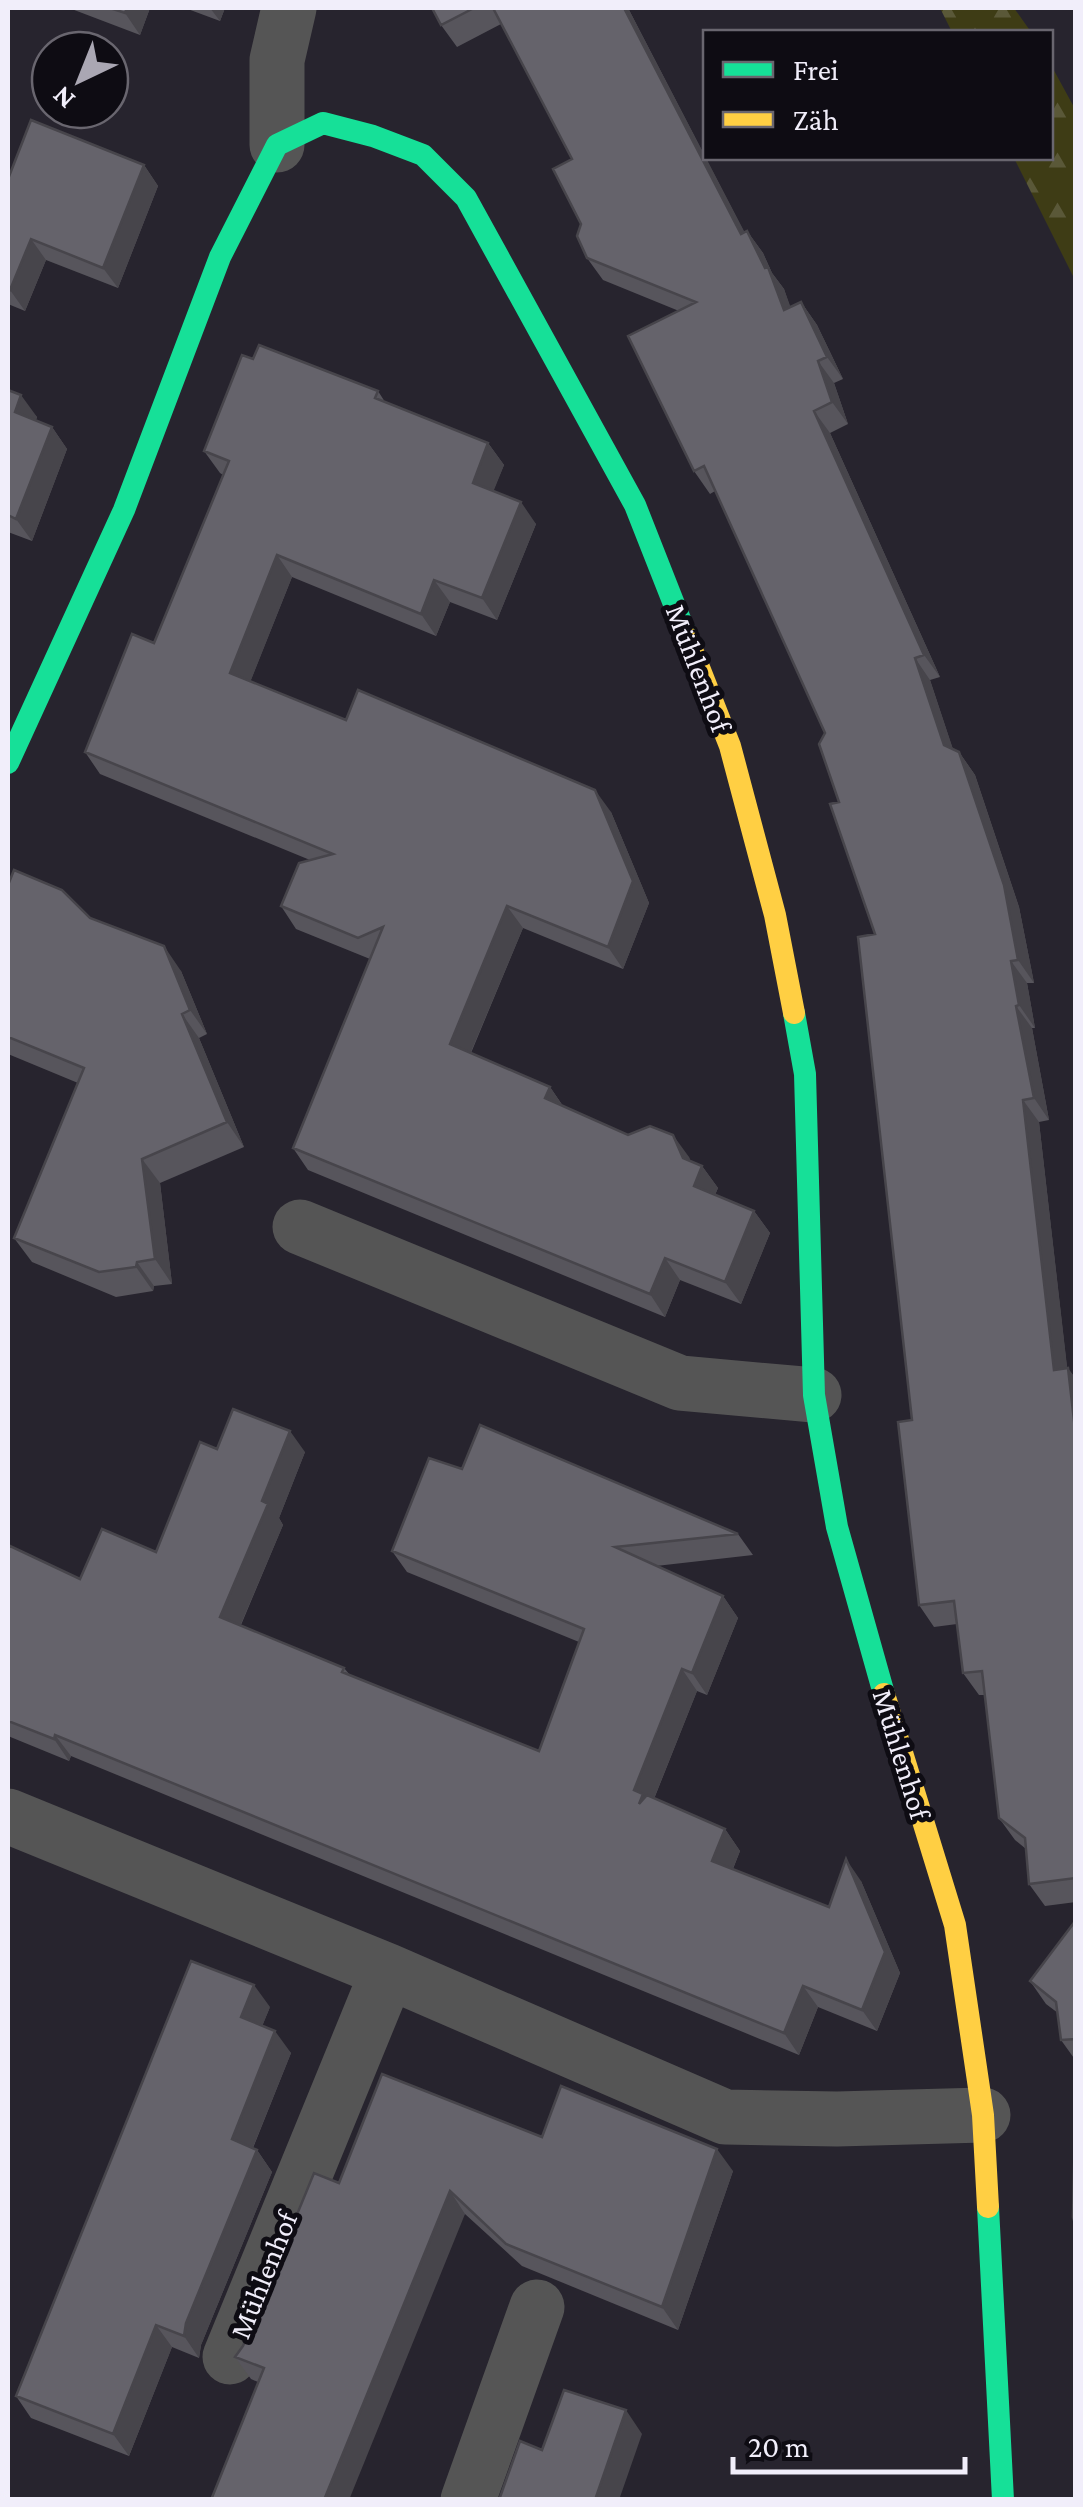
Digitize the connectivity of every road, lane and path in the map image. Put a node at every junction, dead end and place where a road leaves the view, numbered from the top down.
1 (289, 8) edge
2 (278, 145) junction
3 (8, 763) edge
4 (300, 1227) dead end
5 (814, 1395) junction
6 (8, 1816) edge
7 (388, 1971) junction
8 (983, 2114) junction
9 (537, 2307) dead end
10 (230, 2357) dead end
11 (468, 2500) edge
12 (1003, 2500) edge

1 - 2 street
2 - 3 street
2 - 5 street, Mühlenhof
4 - 5 street
5 - 8 street, Mühlenhof
6 - 7 street
7 - 8 street
7 - 10 street, Mühlenhof
8 - 12 street, Mühlenhof
9 - 11 street

